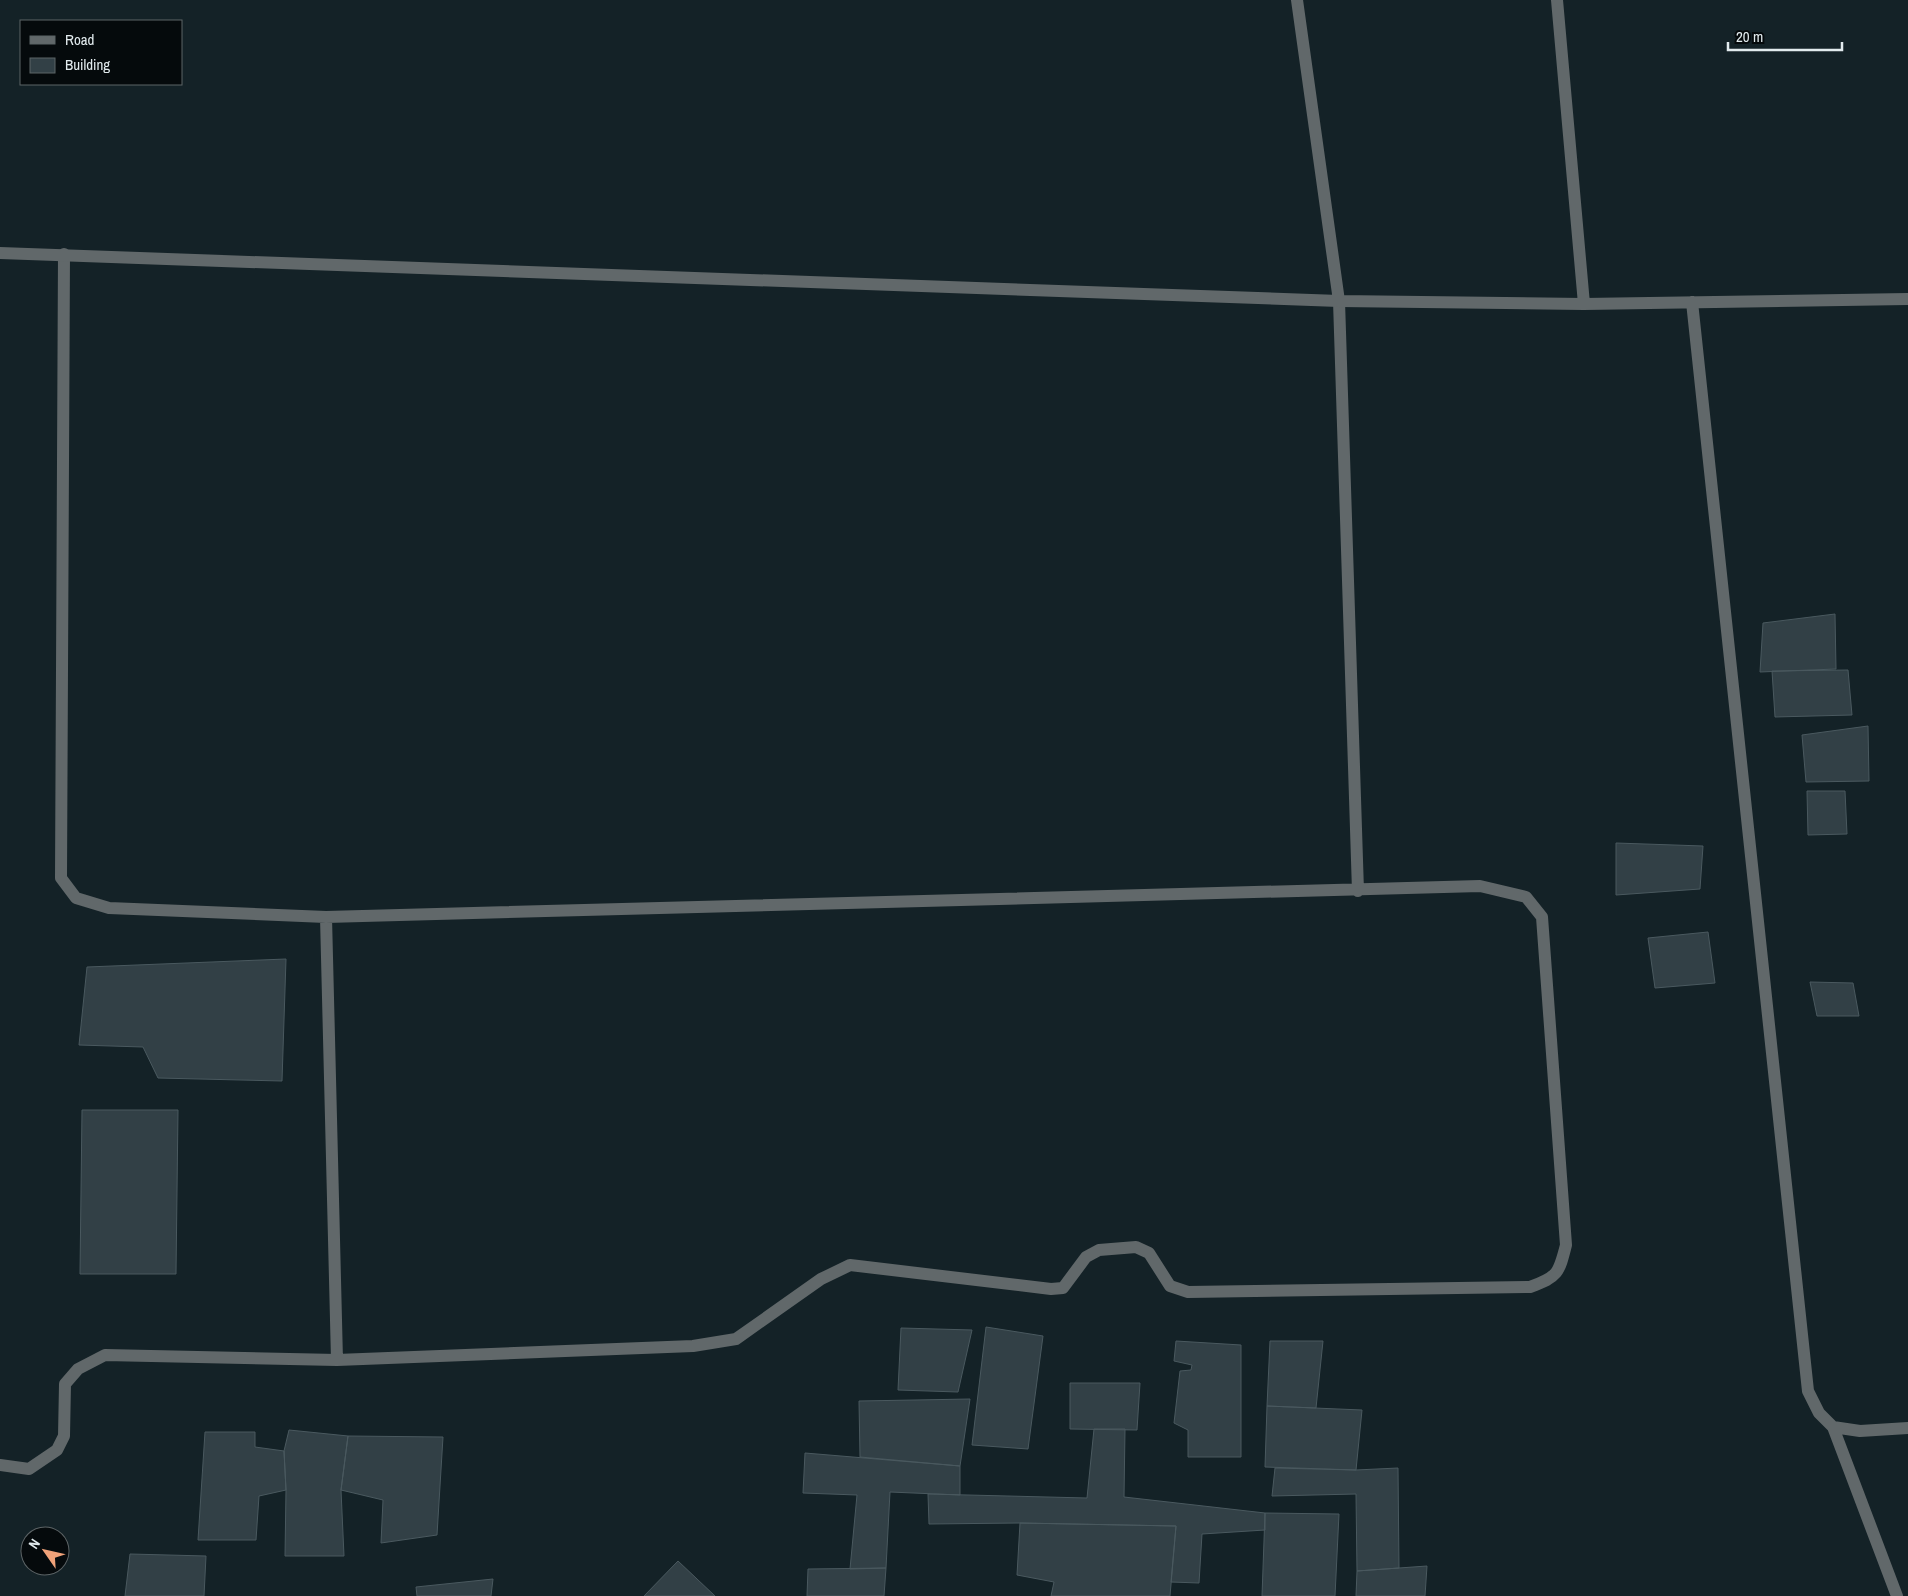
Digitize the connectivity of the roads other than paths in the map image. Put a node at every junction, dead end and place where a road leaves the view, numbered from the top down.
1 (1298, 0) edge
2 (1557, 0) edge
3 (0, 253) edge
4 (64, 254) junction
5 (1908, 299) edge
6 (1339, 301) junction
7 (1692, 302) junction
8 (1584, 304) junction
9 (1358, 891) junction
10 (326, 917) junction
11 (337, 1360) junction
12 (1833, 1427) junction
13 (1908, 1428) edge
14 (0, 1465) edge
15 (1897, 1596) edge

1 - 6 street
2 - 8 street
3 - 4 street
4 - 6 street
4 - 10 street
5 - 7 street
6 - 8 street
6 - 9 street
7 - 8 street
7 - 12 street
9 - 10 street
9 - 11 street
10 - 11 street
11 - 14 street
12 - 13 street
12 - 15 street

